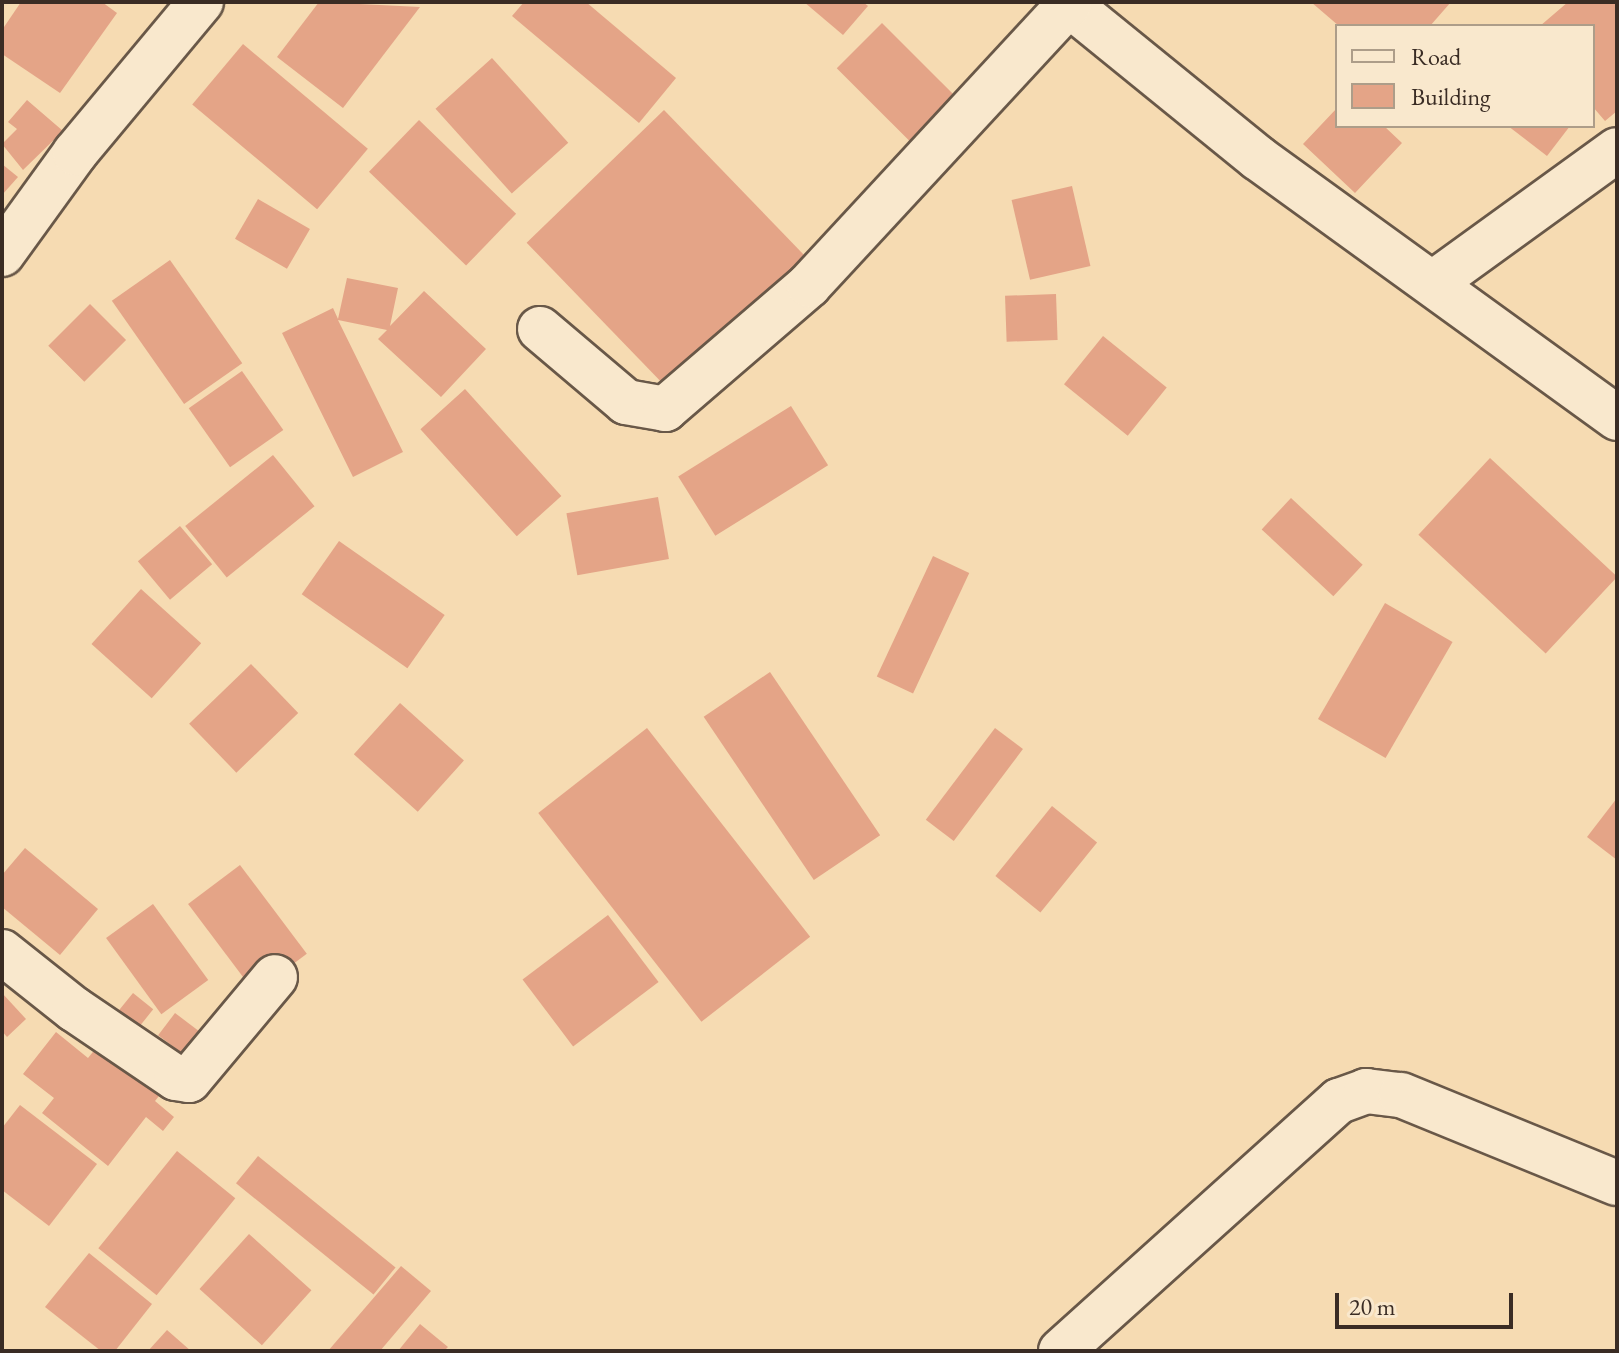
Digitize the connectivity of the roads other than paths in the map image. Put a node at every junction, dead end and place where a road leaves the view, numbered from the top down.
1 (201, 2) edge
2 (1067, 3) edge
3 (1617, 150) edge
4 (2, 254) edge
5 (1436, 281) junction
6 (540, 329) dead end
7 (1617, 418) edge
8 (2, 952) edge
9 (275, 977) dead end
10 (1617, 1183) edge
11 (1063, 1350) edge

1 - 4 street
2 - 5 street
2 - 6 street
3 - 5 street
5 - 7 street
8 - 9 street
10 - 11 street

